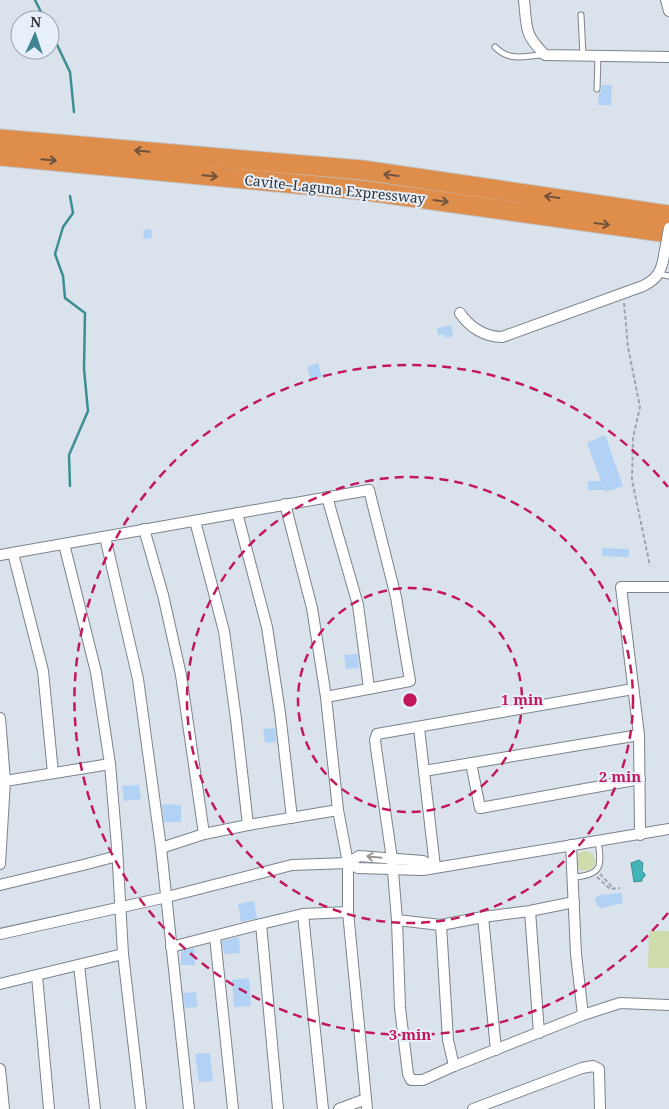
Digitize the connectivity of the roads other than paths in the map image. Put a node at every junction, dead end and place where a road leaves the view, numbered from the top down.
1 (524, 0) edge
2 (666, 0) edge
3 (669, 11) edge
4 (580, 15) dead end
5 (495, 47) dead end
6 (545, 55) junction
7 (583, 56) junction
8 (598, 56) junction
9 (669, 57) edge
10 (597, 89) dead end
11 (0, 139) edge
12 (0, 156) edge
13 (669, 215) edge
14 (669, 228) edge
15 (669, 233) edge
16 (664, 275) edge
17 (460, 314) dead end
18 (327, 497) junction
19 (285, 504) junction
20 (237, 513) junction
21 (194, 520) junction
22 (144, 530) junction
23 (105, 537) junction
24 (64, 544) junction
25 (13, 553) junction
26 (0, 555) edge
27 (669, 587) edge
28 (369, 688) junction
29 (633, 689) junction
30 (326, 697) junction
31 (0, 718) edge
32 (419, 728) junction
33 (639, 735) junction
34 (471, 762) junction
35 (110, 764) junction
36 (424, 771) junction
37 (53, 773) junction
38 (640, 779) junction
39 (5, 781) junction
40 (338, 810) junction
41 (292, 818) junction
42 (248, 825) junction
43 (669, 829) edge
44 (204, 834) junction
45 (640, 835) junction
46 (598, 841) junction
47 (571, 845) junction
48 (161, 848) junction
49 (117, 856) junction
50 (348, 863) junction
51 (0, 864) edge
52 (392, 864) junction
53 (435, 867) junction
54 (574, 877) junction
55 (0, 885) edge
56 (167, 897) junction
57 (574, 902) junction
58 (120, 906) junction
59 (530, 911) junction
60 (348, 912) junction
61 (303, 914) junction
62 (483, 917) junction
63 (397, 920) junction
64 (261, 924) junction
65 (441, 925) junction
66 (0, 934) edge
67 (215, 937) junction
68 (171, 947) junction
69 (123, 954) junction
70 (79, 965) junction
71 (37, 976) junction
72 (0, 984) edge
73 (669, 1005) edge
74 (583, 1015) junction
75 (538, 1033) junction
76 (496, 1050) junction
77 (454, 1066) junction
78 (0, 1069) edge
79 (366, 1104) edge
80 (599, 1108) edge
81 (4, 1109) edge
82 (49, 1109) edge
83 (95, 1109) edge
84 (141, 1109) edge
85 (189, 1109) edge
86 (233, 1109) edge
87 (278, 1109) edge
88 (323, 1109) edge
89 (339, 1109) edge
90 (473, 1109) edge

1 - 6 street
2 - 3 street
4 - 7 lane
5 - 6 lane
6 - 7 street
7 - 8 street
8 - 9 street
8 - 10 lane
13 -> 11 highway, Cavite–Laguna Expressway
12 -> 15 highway, Cavite–Laguna Expressway
14 - 16 street, bridge
16 - 17 street
18 - 19 street
18 - 28 street
18 - 28 street
19 - 20 street
19 - 30 street
20 - 21 street
20 - 41 street
21 - 22 street
21 - 42 street
22 - 23 street
22 - 44 street
23 - 24 street
23 - 48 street
24 - 25 street
24 - 35 street
25 - 26 street
25 - 37 street
27 - 29 street
28 - 30 street
29 - 32 street
29 - 33 street
30 - 40 street
31 - 39 street
32 - 36 street
32 - 52 street
33 - 34 street
33 - 38 street
34 - 36 street
34 - 38 street
35 - 37 street
35 - 49 street
36 - 53 street
37 - 39 street
38 - 45 street
39 - 51 street
40 - 41 street
40 - 50 street
41 - 42 street
42 - 44 street
43 - 45 street
44 - 48 street
45 - 46 street
46 - 47 street
46 - 54 lane
47 - 53 street
47 - 54 street
48 - 56 street
49 - 55 street
49 - 58 street
50 - 52 street
50 - 56 street
50 - 60 street
52 - 53 street
52 - 63 street
54 - 57 street
56 - 58 street
56 - 68 street
57 - 59 street
57 - 74 street
58 - 66 street
58 - 69 street
59 - 62 street
59 - 75 street
60 - 61 street
60 - 79 street
61 - 64 street
61 - 88 street
62 - 65 street
62 - 76 street
63 - 65 street
63 - 77 street
64 - 67 street
64 - 87 street
65 - 77 street
67 - 68 street
67 - 86 street
68 - 85 street
69 - 70 street
69 - 84 street
70 - 71 street
70 - 83 street
71 - 72 street
71 - 82 street
73 - 74 street
74 - 75 street
75 - 76 street
76 - 77 street
78 - 81 street
79 - 89 street
80 - 90 street

